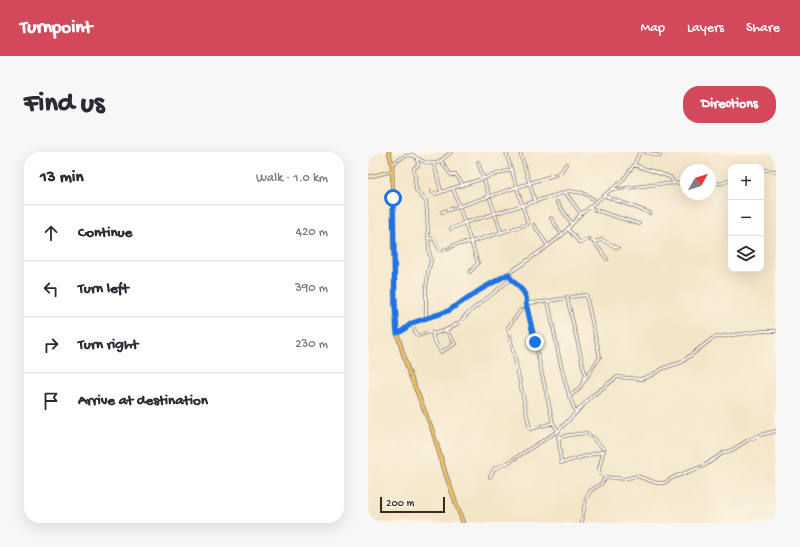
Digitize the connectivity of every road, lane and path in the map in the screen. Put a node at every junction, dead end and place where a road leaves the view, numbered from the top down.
1 (389, 152) edge
2 (415, 152) edge
3 (451, 152) edge
4 (506, 152) edge
5 (520, 152) edge
6 (640, 152) edge
7 (646, 152) edge
8 (413, 155) junction
9 (660, 156) dead end
10 (417, 159) junction
11 (441, 161) junction
12 (478, 162) dead end
13 (392, 164) junction
14 (434, 164) junction
15 (566, 164) dead end
16 (634, 165) junction
17 (510, 170) junction
18 (764, 170) edge
19 (392, 171) junction
20 (776, 171) edge
21 (368, 177) edge
22 (484, 178) junction
23 (728, 180) edge
24 (529, 183) junction
25 (674, 183) junction
26 (680, 183) edge
27 (716, 184) edge
28 (463, 185) junction
29 (453, 188) junction
30 (516, 188) junction
31 (613, 189) junction
32 (441, 191) junction
33 (432, 192) dead end
34 (565, 192) junction
35 (489, 196) junction
36 (605, 196) junction
37 (596, 200) junction
38 (535, 202) junction
39 (557, 202) dead end
40 (458, 206) junction
41 (522, 206) junction
42 (590, 206) junction
43 (442, 212) dead end
44 (650, 213) dead end
45 (495, 214) junction
46 (581, 214) junction
47 (551, 218) dead end
48 (464, 223) junction
49 (639, 224) dead end
50 (534, 225) dead end
51 (572, 225) junction
52 (568, 228) junction
53 (451, 229) dead end
54 (501, 232) junction
55 (562, 235) junction
56 (429, 238) junction
57 (471, 242) junction
58 (594, 242) junction
59 (548, 246) junction
60 (618, 248) dead end
61 (607, 259) dead end
62 (470, 272) dead end
63 (508, 274) junction
64 (511, 279) junction
65 (567, 297) junction
66 (548, 301) junction
67 (526, 303) junction
68 (426, 318) junction
69 (412, 323) junction
70 (446, 330) junction
71 (776, 331) edge
72 (397, 333) junction
73 (433, 334) junction
74 (582, 384) junction
75 (569, 397) junction
76 (576, 413) junction
77 (553, 423) junction
78 (558, 431) junction
79 (776, 432) edge
80 (558, 438) junction
81 (604, 451) junction
82 (490, 477) dead end
83 (606, 477) junction
84 (463, 523) edge
85 (582, 523) edge

1 - 13 main road
2 - 8 street
3 - 11 street
4 - 17 street
5 - 24 street
6 - 16 street
7 - 9 street
8 - 10 street
8 - 13 street
10 - 14 street
10 - 56 street
11 - 14 street
11 - 28 street
12 - 22 street
13 - 19 main road
14 - 32 street
15 - 24 street
16 - 25 street
16 - 31 street
17 - 22 street
17 - 30 street
18 - 20 street
19 - 21 main road
19 - 72 main road
22 - 28 street
22 - 35 street
23 - 27 street
24 - 30 street
24 - 38 street
25 - 26 street
25 - 31 street
28 - 29 street
29 - 32 street
29 - 40 street
30 - 35 street
30 - 41 street
31 - 36 street
32 - 33 street
34 - 37 street
34 - 38 street
34 - 46 street
35 - 40 street
35 - 45 street
36 - 37 street
36 - 44 street
37 - 42 street
38 - 41 street
39 - 51 street
40 - 43 street
40 - 48 street
41 - 45 street
41 - 54 street
42 - 46 street
42 - 49 street
45 - 48 street
45 - 54 street
46 - 51 street
47 - 55 street
48 - 53 street
48 - 57 street
50 - 59 street
51 - 52 street
52 - 55 street
52 - 58 street
54 - 57 street
55 - 59 street
56 - 57 street
56 - 68 street
57 - 62 street
58 - 60 street
58 - 61 street
59 - 63 street
63 - 64 street
63 - 68 street
64 - 67 street
64 - 70 street
65 - 66 street
65 - 74 street
65 - 74 street
66 - 67 street
66 - 75 street
67 - 77 street
67 - 77 street
68 - 69 street
69 - 72 street
69 - 73 street
70 - 73 street
70 - 73 street
71 - 76 street
72 - 84 main road
74 - 75 street
75 - 76 street
76 - 78 street
77 - 78 street
78 - 80 street
78 - 82 street
79 - 83 street
80 - 81 street
80 - 81 street
81 - 83 street
83 - 85 street

